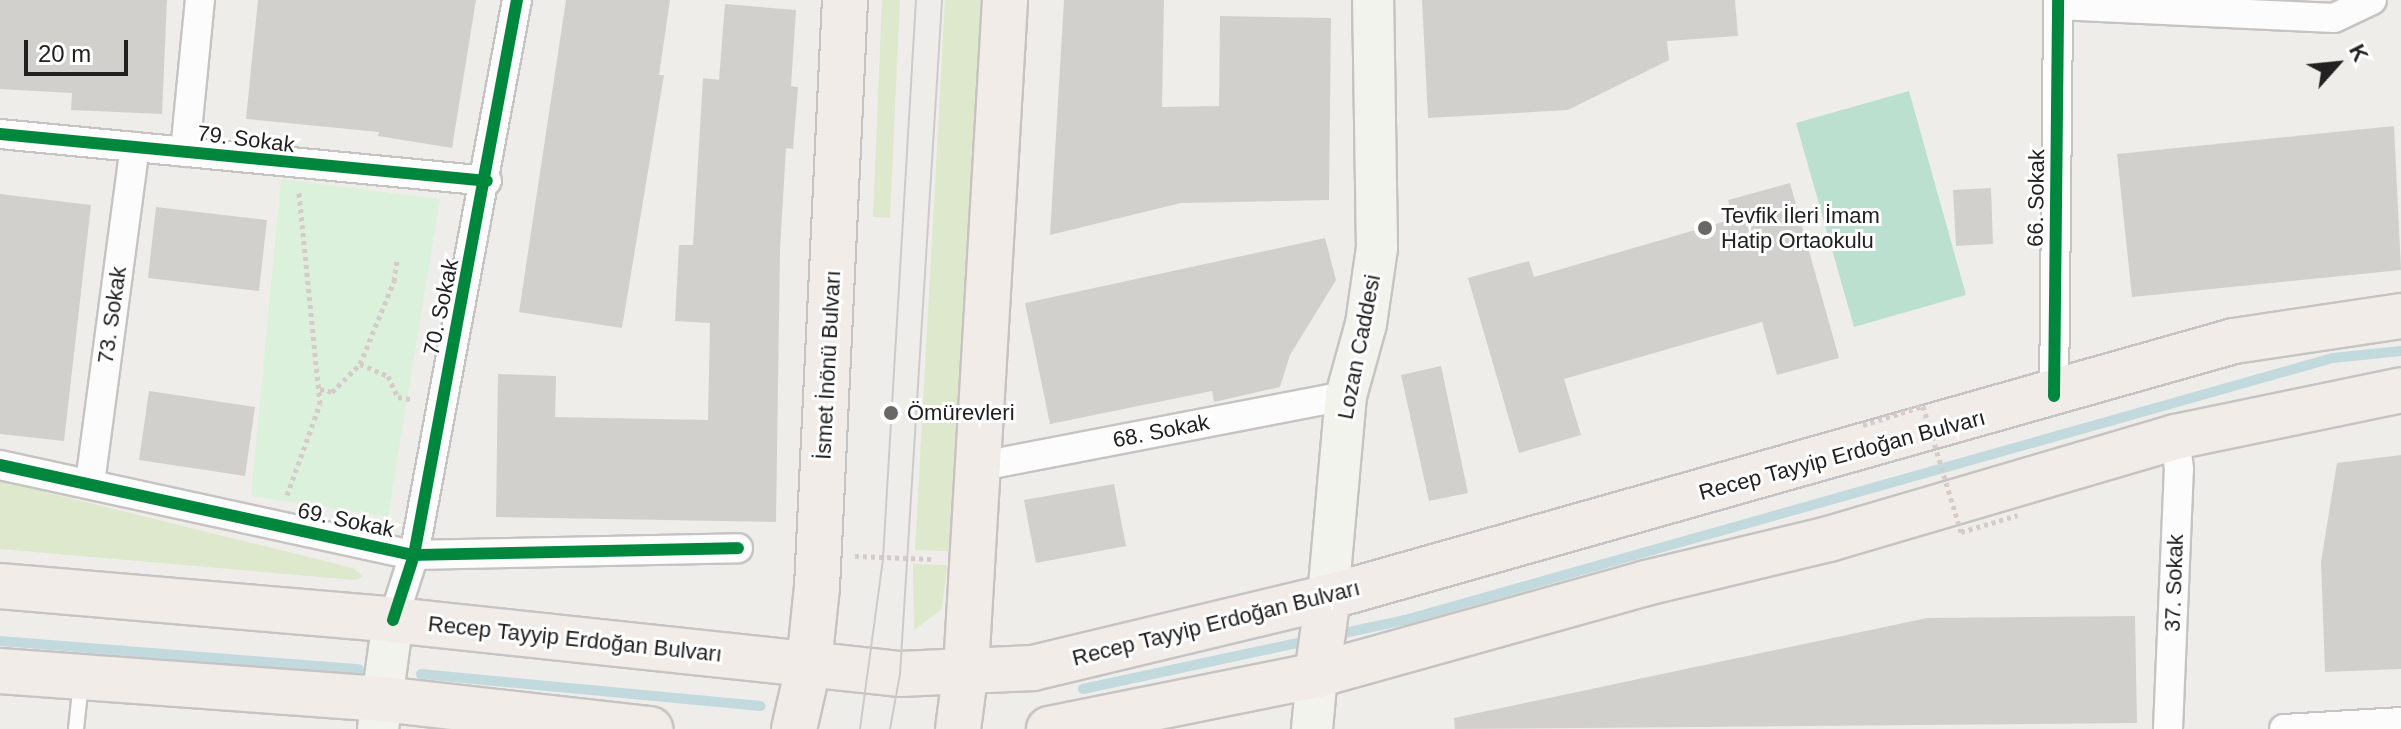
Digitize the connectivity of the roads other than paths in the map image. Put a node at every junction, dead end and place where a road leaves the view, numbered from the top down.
1 (200, 0) edge
2 (517, 0) edge
3 (845, 0) edge
4 (1005, 0) edge
5 (1373, 0) edge
6 (2372, 0) edge
7 (2058, 2) edge
8 (0, 134) edge
9 (135, 147) junction
10 (185, 152) junction
11 (487, 181) junction
12 (2401, 316) edge
13 (2401, 390) edge
14 (1346, 396) junction
15 (2054, 396) junction
16 (2175, 437) junction
17 (0, 465) edge
18 (976, 467) junction
19 (90, 483) junction
20 (738, 548) dead end
21 (414, 555) junction
22 (0, 586) edge
23 (1327, 605) junction
24 (393, 620) junction
25 (809, 664) junction
26 (1318, 668) junction
27 (966, 669) junction
28 (0, 671) edge
29 (81, 677) junction
30 (380, 714) edge
31 (2401, 722) edge
32 (2348, 727) edge
33 (76, 729) edge
34 (650, 729) edge
35 (794, 729) edge
36 (958, 729) edge
37 (1049, 729) edge
38 (1312, 729) edge
39 (2168, 729) edge
40 (2284, 729) edge

1 - 10 street
2 - 11 street, 70. Sokak
3 - 25 main road, İsmet İnönü Bulvarı
4 - 18 main road
5 - 14 main road, Lozan Caddesi
6 - 7 street
7 - 15 street, 66. Sokak
8 - 9 street, 79. Sokak
9 - 10 street, 79. Sokak
9 - 19 street, 73. Sokak
10 - 11 street, 79. Sokak
11 - 21 street, 70. Sokak
12 - 15 main road, Recep Tayyip Erdoğan Bulvarı
13 - 16 main road
14 - 18 street, 68. Sokak
14 - 23 main road, Lozan Caddesi
15 - 23 main road, Recep Tayyip Erdoğan Bulvarı
16 - 26 main road
16 - 39 street, 37. Sokak
17 - 19 street, 69. Sokak
18 - 27 main road
19 - 21 street, 69. Sokak
20 - 21 street, 69. Sokak
21 - 24 street, 70. Sokak
22 - 24 main road, Recep Tayyip Erdoğan Bulvarı
23 - 26 main road
23 - 27 main road, Recep Tayyip Erdoğan Bulvarı
24 - 25 main road, Recep Tayyip Erdoğan Bulvarı
24 - 30 main road
25 - 27 main road, Recep Tayyip Erdoğan Bulvarı
25 - 35 main road, İsmet İnönü Bulvarı
26 - 37 main road
26 - 38 main road
27 - 36 main road
28 - 29 main road
29 - 30 main road
29 - 33 lane
30 - 34 main road
31 - 32 street
32 - 40 street

